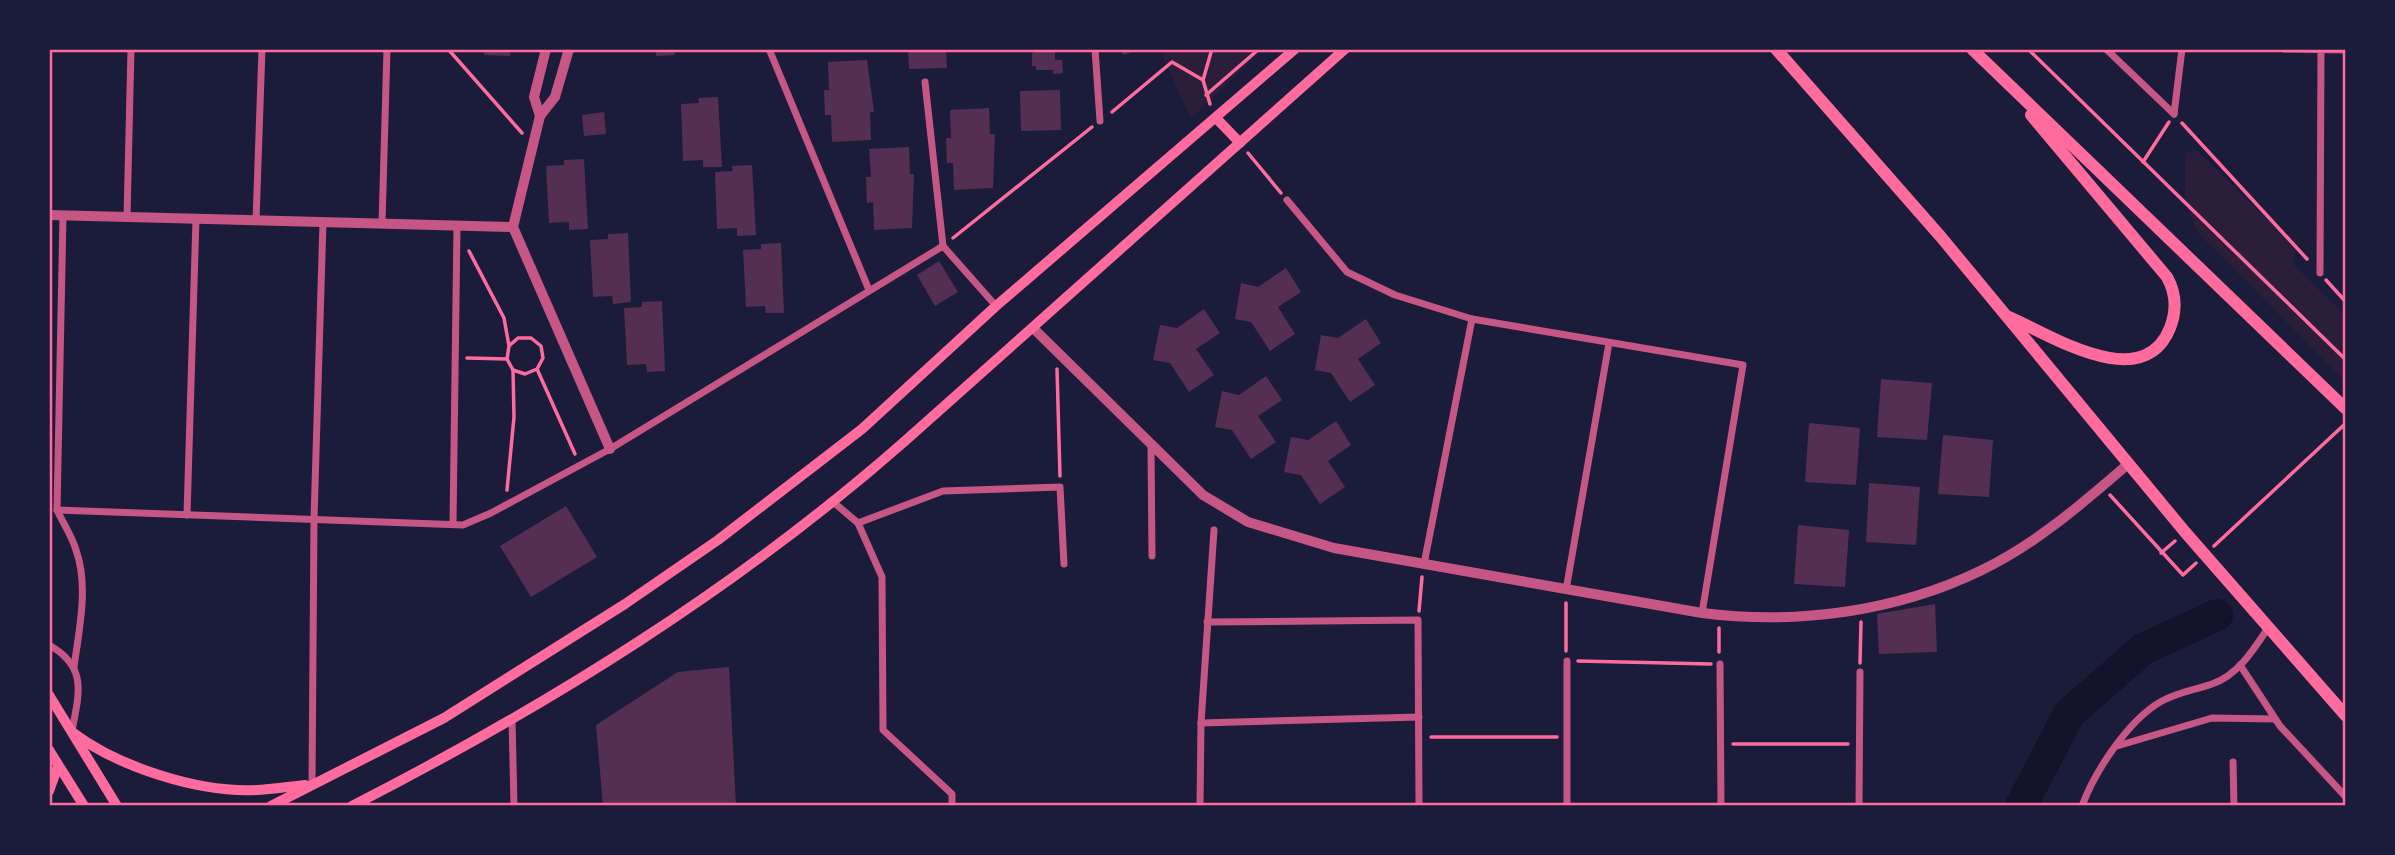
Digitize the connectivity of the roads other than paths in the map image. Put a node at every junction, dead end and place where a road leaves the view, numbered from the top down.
1 (131, 49) edge
2 (262, 49) edge
3 (387, 49) edge
4 (546, 49) edge
5 (569, 49) edge
6 (769, 49) edge
7 (1095, 49) edge
8 (1295, 49) edge
9 (1345, 49) edge
10 (1776, 49) edge
11 (1972, 49) edge
12 (2106, 49) edge
13 (2182, 49) edge
14 (2284, 49) edge
15 (2321, 50) edge
16 (2346, 50) edge
17 (1987, 64) junction
18 (925, 82) dead end
19 (540, 116) junction
20 (1217, 119) junction
21 (1100, 121) road end
22 (1240, 143) junction
23 (1287, 200) road end
24 (49, 215) edge
25 (63, 216) junction
26 (127, 217) junction
27 (196, 219) junction
28 (257, 220) junction
29 (323, 222) junction
30 (382, 224) junction
31 (457, 226) junction
32 (513, 227) junction
33 (943, 246) junction
34 (2320, 273) road end
35 (869, 290) junction
36 (996, 306) junction
37 (2006, 316) junction
38 (1472, 319) junction
39 (1033, 328) junction
40 (1609, 343) junction
41 (2346, 409) edge
42 (1151, 447) junction
43 (610, 449) junction
44 (2128, 464) junction
45 (832, 501) junction
46 (57, 510) junction
47 (187, 515) junction
48 (314, 519) junction
49 (858, 523) junction
50 (453, 524) junction
51 (1214, 530) dead end
52 (1152, 556) dead end
53 (1064, 564) dead end
54 (1424, 564) junction
55 (1566, 590) junction
56 (1702, 613) junction
57 (1207, 622) junction
58 (2268, 628) junction
59 (49, 645) edge
60 (1567, 661) road end
61 (1720, 664) road end
62 (2240, 665) junction
63 (74, 667) junction
64 (1860, 672) road end
65 (49, 695) edge
66 (2346, 716) edge
67 (1419, 717) junction
68 (512, 719) junction
69 (2276, 719) junction
70 (1201, 723) junction
71 (72, 732) junction
72 (2117, 747) junction
73 (49, 750) edge
74 (2233, 762) dead end
75 (58, 765) junction
76 (312, 784) junction
77 (49, 791) edge
78 (2346, 797) edge
79 (84, 806) edge
80 (117, 806) edge
81 (271, 806) edge
82 (352, 806) edge
83 (514, 806) edge
84 (952, 806) edge
85 (1200, 806) edge
86 (1419, 806) edge
87 (1567, 806) edge
88 (1721, 806) edge
89 (1859, 806) edge
90 (2082, 806) edge
91 (2234, 806) edge

1 - 26 street
2 - 28 street
3 - 30 street
4 - 19 street
5 - 19 street
6 - 35 street
7 - 21 street
8 - 20 main road
9 - 22 main road
10 - 37 main road
11 - 17 main road
12 - 13 street
14 - 15 street
15 - 16 street
15 - 34 street
17 - 37 main road
17 - 41 main road
18 - 33 street
19 - 32 street
20 - 22 main road
20 - 36 main road
22 - 39 main road
23 - 38 street
24 - 25 street
25 - 26 street
25 - 46 street
26 - 27 street
27 - 28 street
27 - 47 street
28 - 29 street
29 - 30 street
29 - 48 street
30 - 31 street
31 - 32 street
31 - 50 street
32 - 43 street
33 - 35 street
33 - 36 street
35 - 43 street
36 - 76 main road
37 - 44 main road
38 - 40 street
38 - 54 street
39 - 42 street
39 - 45 main road
40 - 55 street
40 - 56 street
42 - 52 street
42 - 54 street
43 - 50 street
44 - 56 street
44 - 58 main road
45 - 49 street
45 - 68 main road
46 - 47 street
46 - 63 street
47 - 48 street
48 - 50 street
48 - 76 street
49 - 53 street
49 - 84 street
51 - 57 street
54 - 55 street
55 - 56 street
57 - 67 street
57 - 70 street
58 - 62 street
58 - 66 main road
59 - 63 street
60 - 87 street
61 - 88 street
62 - 69 street
62 - 72 street
63 - 71 street
64 - 89 street
65 - 71 main road
67 - 70 street
67 - 86 street
68 - 82 main road
68 - 83 street
69 - 72 street
69 - 78 street
70 - 85 street
71 - 76 main road
71 - 80 main road
72 - 90 street
73 - 75 main road
74 - 91 street
75 - 77 main road
75 - 79 main road
76 - 81 main road

